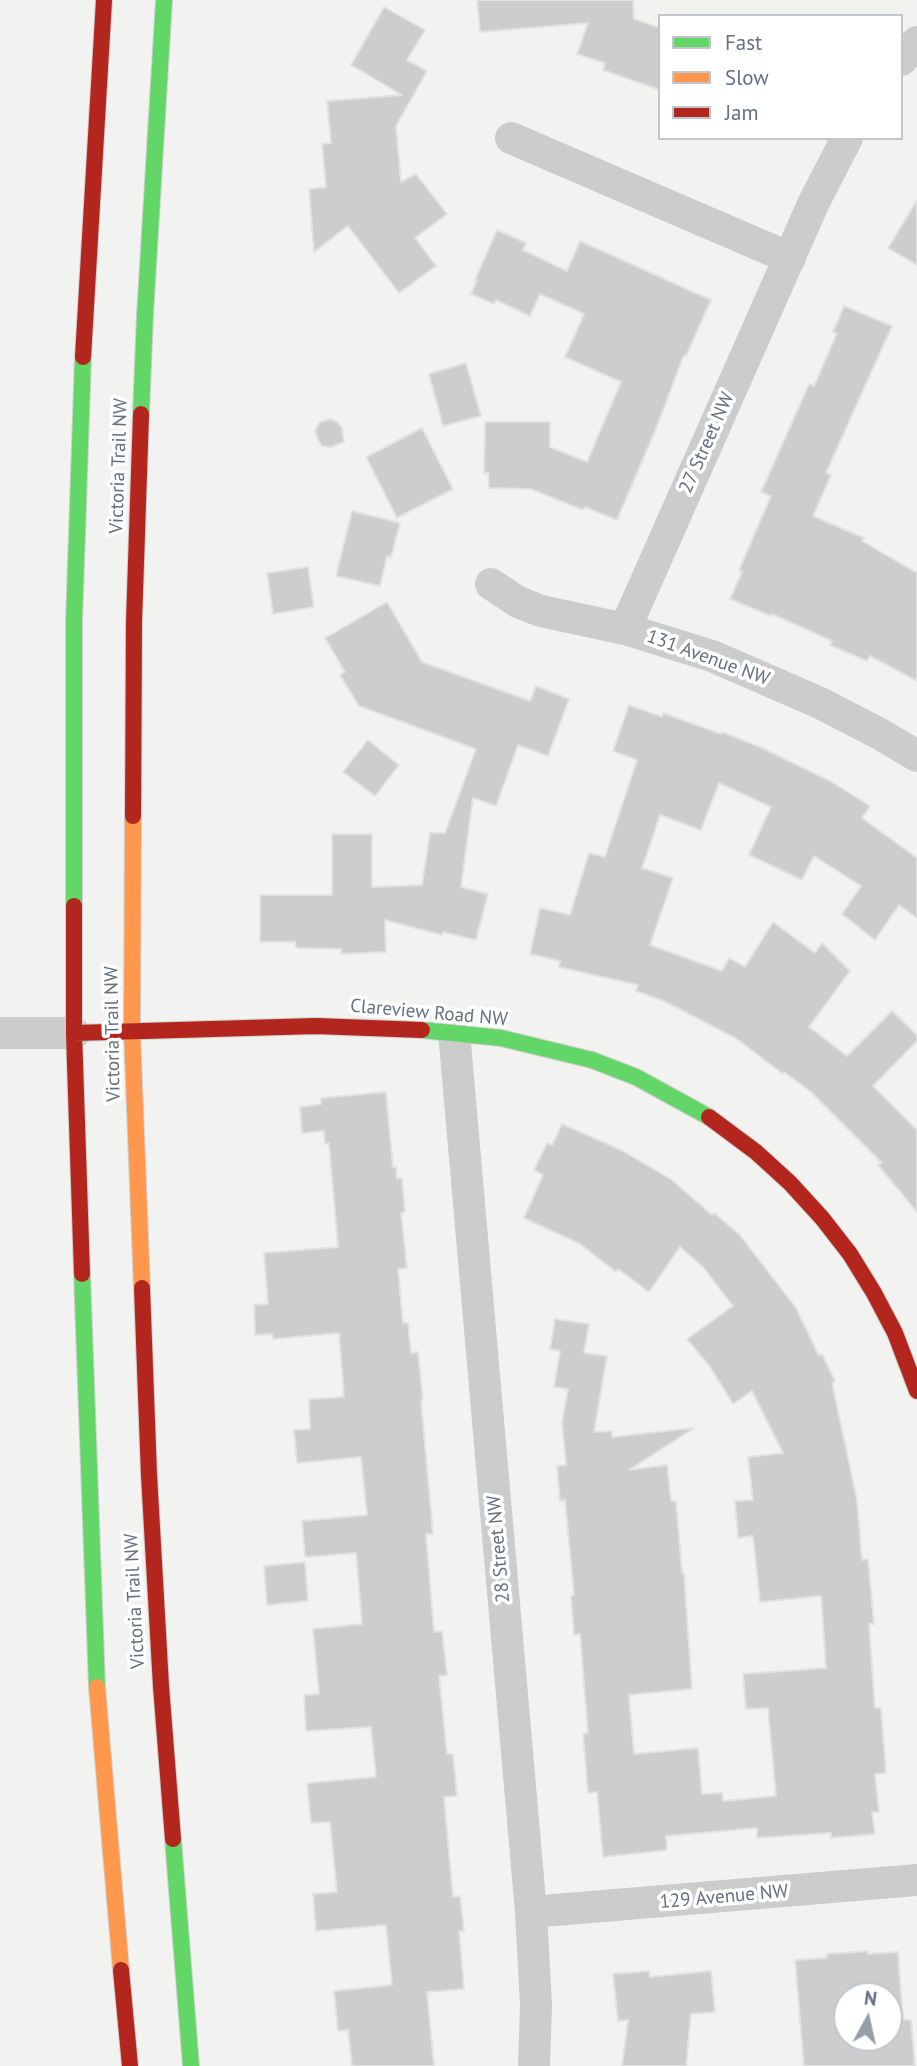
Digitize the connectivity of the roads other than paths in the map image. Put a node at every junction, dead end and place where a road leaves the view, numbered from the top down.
1 (104, 0) edge
2 (164, 0) edge
3 (917, 42) edge
4 (903, 58) edge
5 (511, 138) dead end
6 (846, 140) edge
7 (790, 258) junction
8 (491, 584) dead end
9 (625, 629) junction
10 (917, 756) edge
11 (132, 1031) junction
12 (74, 1032) junction
13 (454, 1032) junction
14 (0, 1033) edge
15 (917, 1391) edge
16 (917, 1881) edge
17 (531, 1912) junction
18 (130, 2066) edge
19 (191, 2066) edge
20 (534, 2066) edge

1 - 12 main road, Victoria Trail NW
2 - 11 main road, Victoria Trail NW
3 - 4 street
5 - 7 street
6 - 7 street, 27 Street NW
7 - 9 street, 27 Street NW
8 - 9 street, 131 Avenue NW
9 - 10 street, 131 Avenue NW
11 - 12 main road, Clareview Road NW
11 - 13 main road, Clareview Road NW
11 - 19 main road, Victoria Trail NW
12 - 14 street
12 - 18 main road, Victoria Trail NW
13 - 15 main road, Clareview Road NW
13 - 17 street, 28 Street NW
16 - 17 street, 129 Avenue NW
17 - 20 street, 28 Street NW

